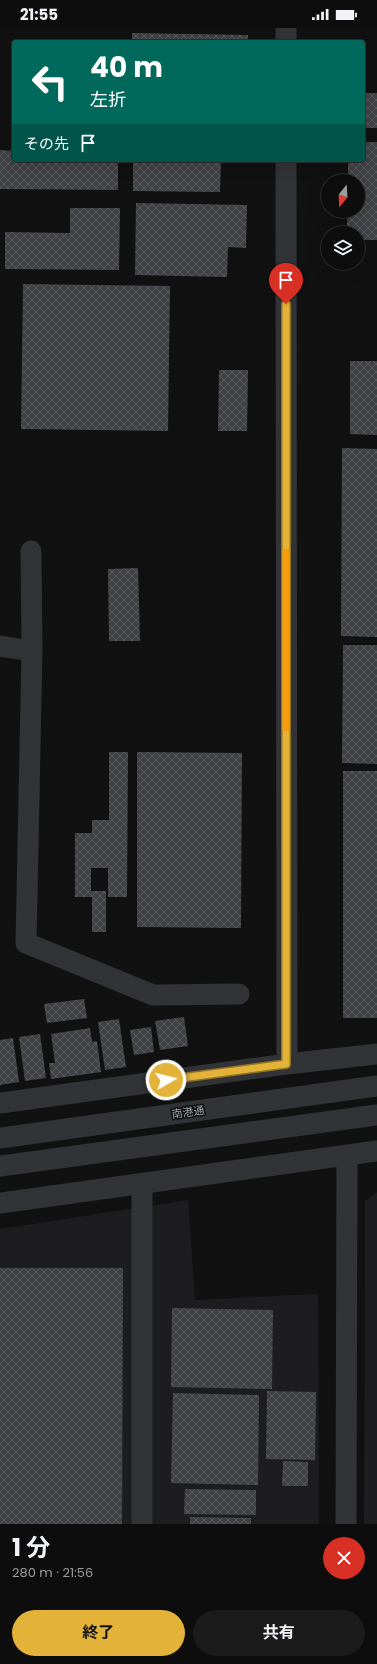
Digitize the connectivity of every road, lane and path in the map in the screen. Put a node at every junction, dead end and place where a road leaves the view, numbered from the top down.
1 (286, 28) edge
2 (286, 40) edge
3 (286, 162) edge
4 (31, 551) dead end
5 (0, 646) edge
6 (32, 651) junction
7 (240, 994) dead end
8 (377, 1054) edge
9 (286, 1064) junction
10 (377, 1086) edge
11 (0, 1103) edge
12 (377, 1115) edge
13 (0, 1138) edge
14 (377, 1151) edge
15 (347, 1155) junction
16 (0, 1166) edge
17 (142, 1184) junction
18 (0, 1203) edge
19 (142, 1524) edge
20 (346, 1524) edge

1 - 2 street
3 - 9 street
4 - 6 street
5 - 6 street
6 - 7 street
8 - 9 street
9 - 11 street
10 - 13 street, 南港通
12 - 16 street
14 - 15 street
15 - 17 street
15 - 20 street
17 - 18 street
17 - 19 street

